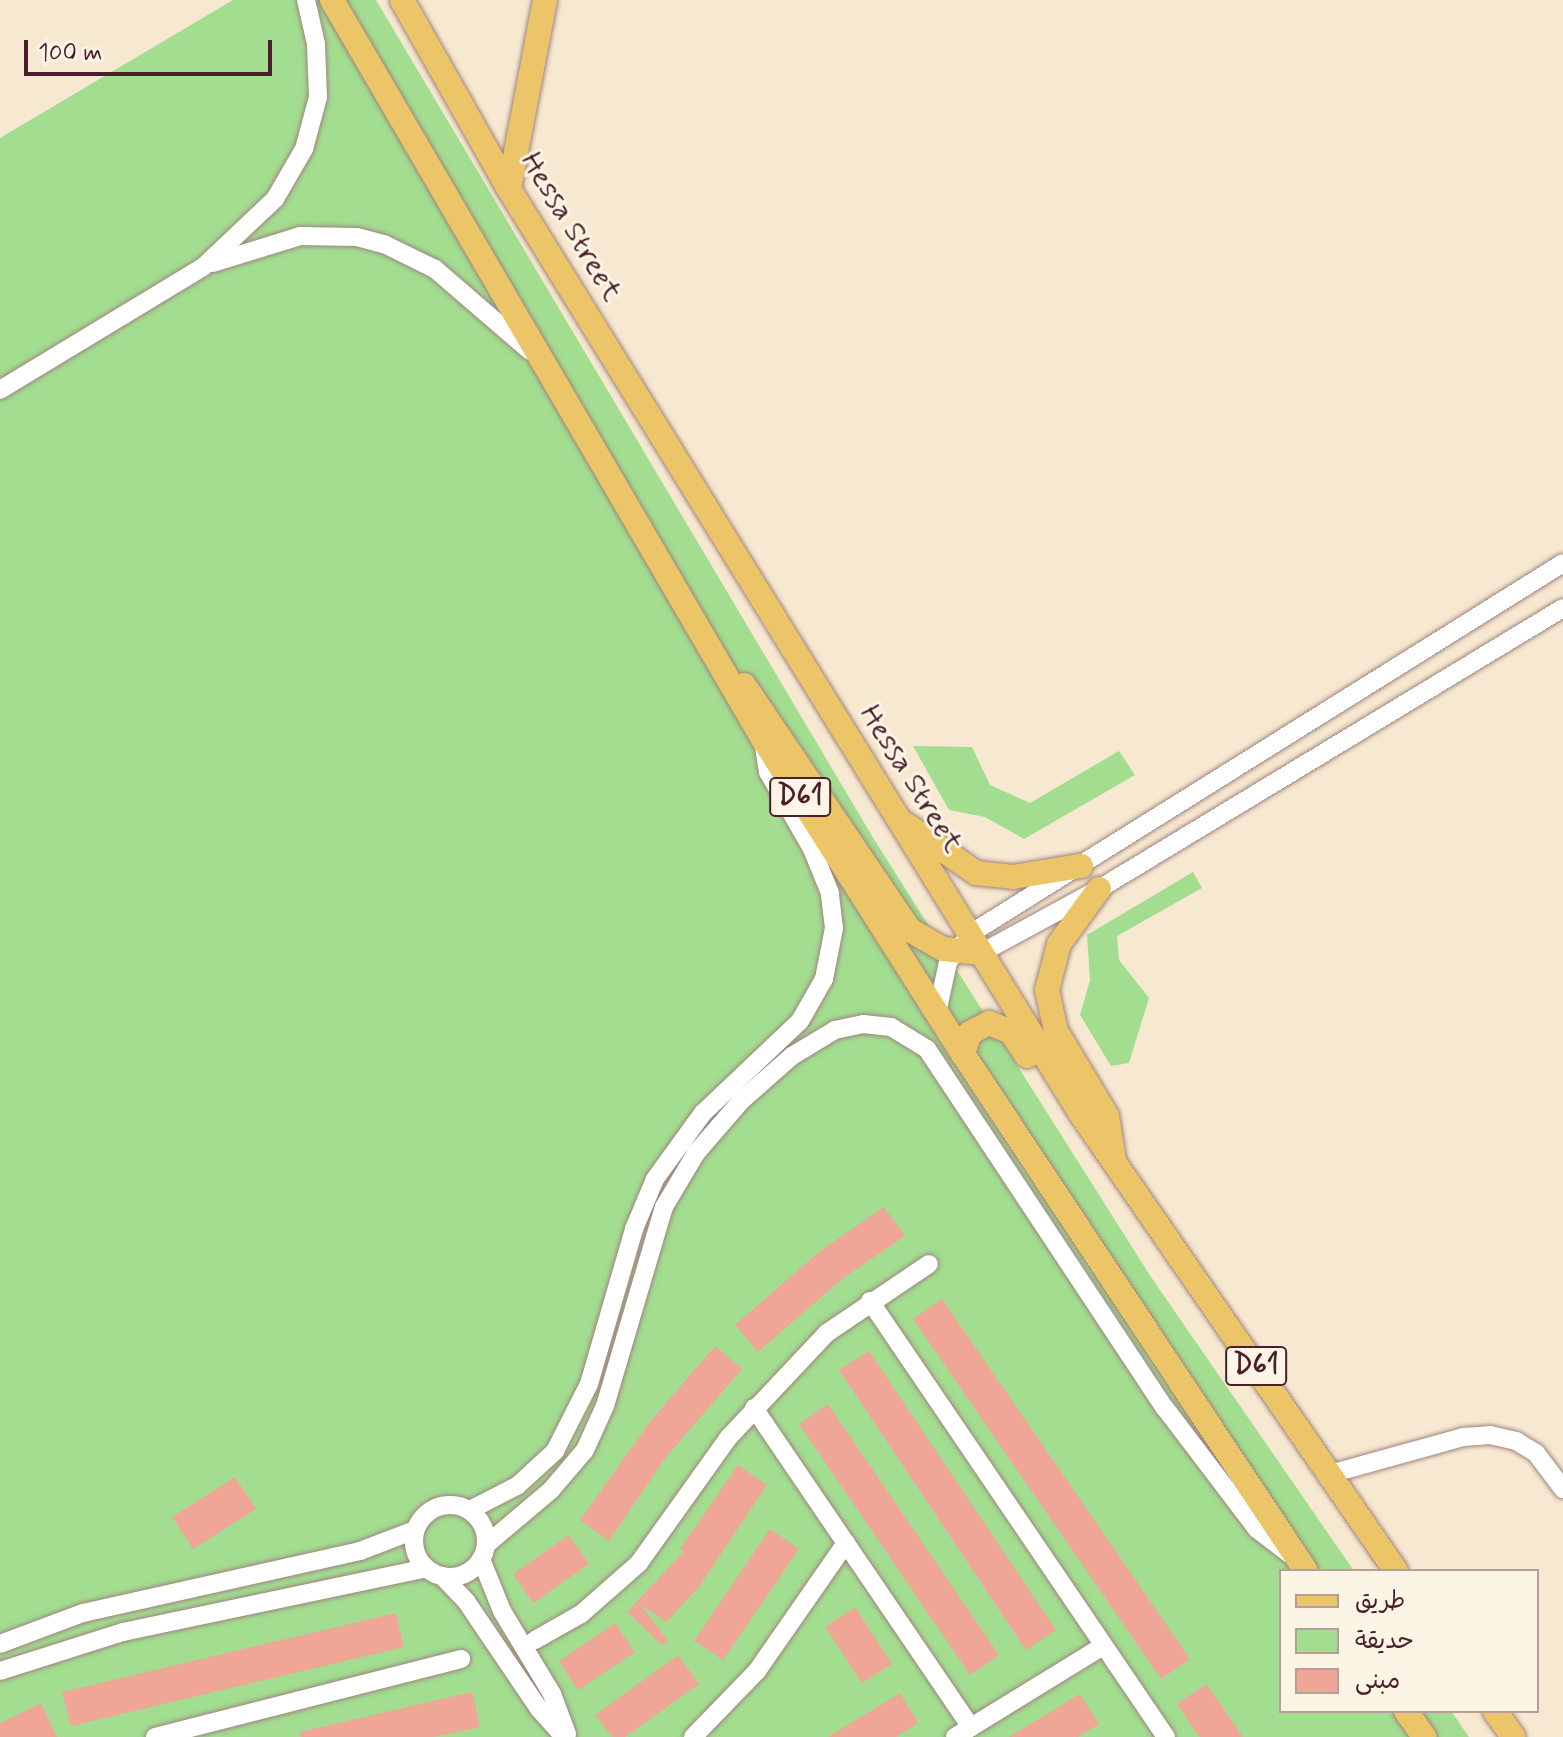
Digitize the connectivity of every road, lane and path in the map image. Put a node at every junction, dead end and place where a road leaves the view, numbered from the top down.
1 (306, 0) edge
2 (332, 0) edge
3 (402, 0) edge
4 (545, 0) edge
5 (509, 189) junction
6 (203, 267) junction
7 (534, 354) junction
8 (0, 390) edge
9 (1563, 563) edge
10 (1563, 608) edge
11 (709, 648) junction
12 (763, 739) junction
13 (896, 816) junction
14 (1081, 866) junction
15 (1099, 889) junction
16 (968, 946) junction
17 (937, 1013) junction
18 (963, 1054) junction
19 (1079, 1111) junction
20 (1114, 1162) junction
21 (929, 1264) dead end
22 (870, 1301) junction
23 (754, 1408) junction
24 (1330, 1474) junction
25 (1563, 1489) edge
26 (470, 1510) junction
27 (415, 1530) junction
28 (846, 1543) junction
29 (483, 1552) junction
30 (1302, 1566) edge
31 (1395, 1569) edge
32 (434, 1572) junction
33 (527, 1638) junction
34 (0, 1644) edge
35 (1103, 1646) junction
36 (497, 1647) junction
37 (461, 1659) dead end
38 (538, 1666) junction
39 (0, 1671) edge
40 (516, 1678) junction
41 (1407, 1713) edge
42 (1496, 1713) edge
43 (195, 1732) edge
44 (963, 1732) edge
45 (155, 1737) edge
46 (566, 1737) edge
47 (693, 1737) edge
48 (1166, 1737) edge
49 (1424, 1737) edge
50 (1513, 1737) edge

1 - 6 street
2 - 7 main road, D61
3 - 5 main road, Hessa Street / D61
4 - 5 main road
5 - 13 main road, Hessa Street / D61
6 - 7 street
6 - 8 street
7 - 11 main road, D61
9 - 14 street
10 - 15 street
11 - 12 main road, D61
11 - 16 main road
12 - 17 main road, D61
12 - 26 street
13 - 14 main road
13 - 16 main road, Hessa Street / D61
14 - 16 street
15 - 16 street
15 - 20 main road
16 - 17 street
16 - 19 main road, Hessa Street / D61
17 - 18 main road, D61
18 - 19 main road
18 - 30 main road, D61
19 - 20 main road, Hessa Street / D61
20 - 24 main road, Hessa Street / D61
21 - 22 street
22 - 23 street
22 - 35 street
23 - 28 street
23 - 33 street
24 - 25 street
24 - 31 main road, Hessa Street / D61
26 - 27 street
26 - 29 street
27 - 32 street
27 - 34 street
28 - 44 street
28 - 47 street
29 - 30 street
29 - 32 street
29 - 33 street
32 - 36 street
32 - 39 street
33 - 36 street
33 - 38 street
35 - 44 street
35 - 48 street
36 - 40 street
37 - 43 street
38 - 40 street
38 - 46 street
40 - 46 street
41 - 49 main road
42 - 50 main road
43 - 45 street

